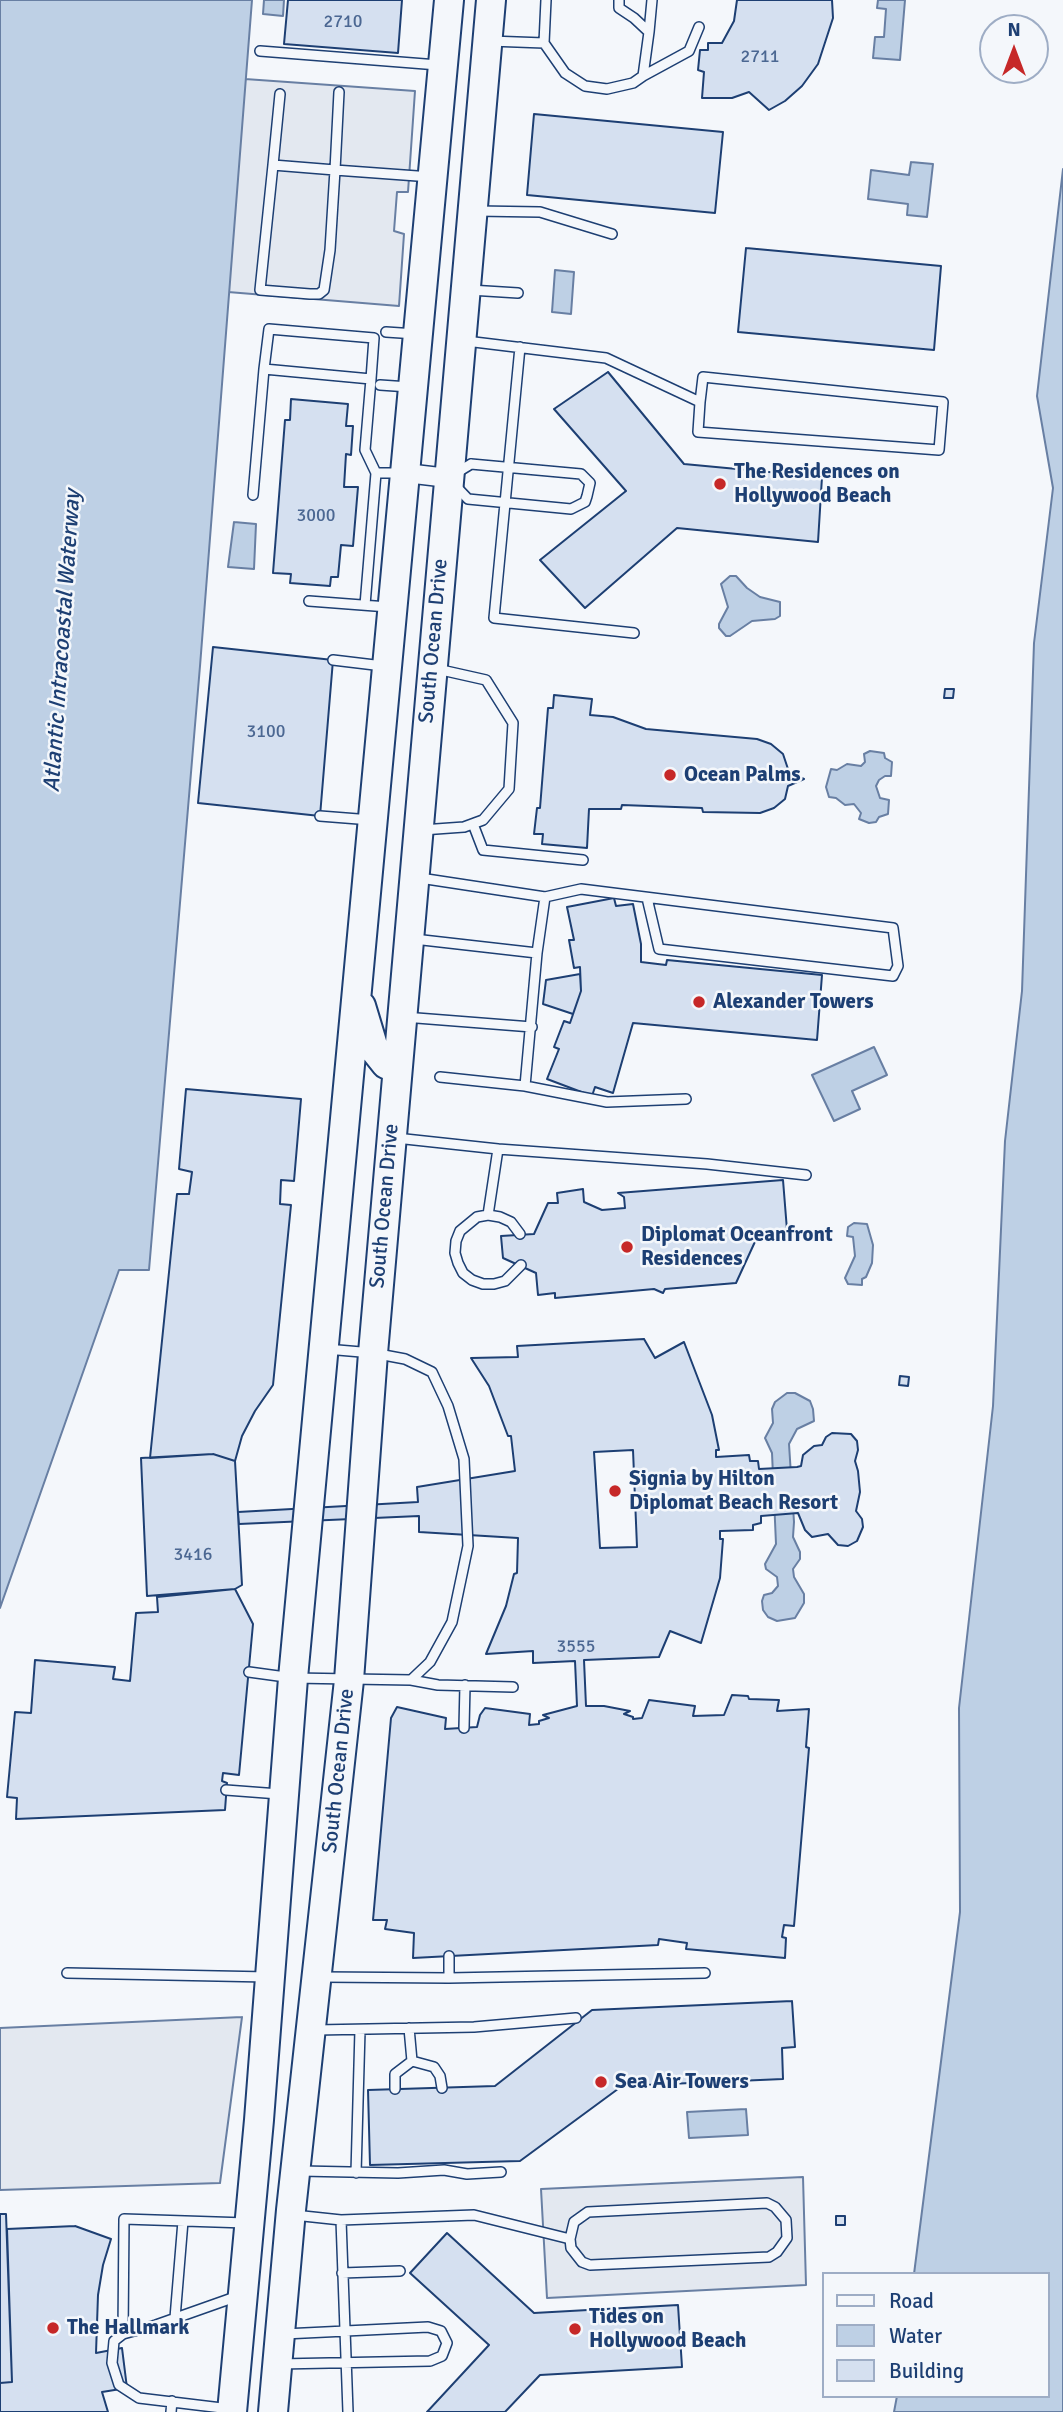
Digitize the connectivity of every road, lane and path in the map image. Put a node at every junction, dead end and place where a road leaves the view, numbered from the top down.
1 (449, 0) edge
2 (491, 0) edge
3 (546, 0) edge
4 (619, 0) edge
5 (652, 0) edge
6 (699, 27) dead end
7 (649, 32) junction
8 (487, 41) junction
9 (544, 43) junction
10 (260, 51) dead end
11 (443, 66) junction
12 (643, 76) junction
13 (339, 92) dead end
14 (279, 94) dead end
15 (273, 165) junction
16 (335, 170) junction
17 (432, 177) junction
18 (472, 211) junction
19 (612, 234) dead end
20 (465, 290) junction
21 (518, 293) dead end
22 (386, 332) dead end
23 (418, 334) junction
24 (460, 340) junction
25 (520, 347) junction
26 (264, 369) junction
27 (371, 379) junction
28 (380, 385) dead end
29 (414, 387) junction
30 (700, 402) junction
31 (510, 468) junction
32 (376, 473) junction
33 (406, 473) junction
34 (448, 478) junction
35 (253, 495) dead end
36 (506, 501) junction
37 (309, 601) dead end
38 (365, 605) junction
39 (394, 607) junction
40 (634, 633) dead end
41 (334, 660) dead end
42 (389, 666) junction
43 (432, 667) junction
44 (320, 816) dead end
45 (373, 820) junction
46 (473, 824) junction
47 (418, 830) junction
48 (583, 860) dead end
49 (414, 877) junction
50 (545, 897) junction
51 (647, 898) junction
52 (409, 938) junction
53 (537, 953) junction
54 (357, 994) junction
55 (402, 1017) junction
56 (532, 1027) junction
57 (397, 1069) junction
58 (440, 1077) dead end
59 (525, 1086) junction
60 (686, 1100) dead end
61 (391, 1138) junction
62 (498, 1149) junction
63 (806, 1175) dead end
64 (488, 1215) junction
65 (520, 1234) dead end
66 (521, 1265) dead end
67 (324, 1349) junction
68 (373, 1353) junction
69 (249, 1672) dead end
70 (293, 1678) junction
71 (349, 1680) junction
72 (411, 1680) junction
73 (465, 1685) junction
74 (513, 1687) dead end
75 (464, 1728) dead end
76 (226, 1790) dead end
77 (284, 1794) junction
78 (449, 1956) dead end
79 (67, 1973) dead end
80 (705, 1973) dead end
81 (270, 1977) junction
82 (317, 1977) junction
83 (449, 1978) junction
84 (576, 2018) dead end
85 (409, 2028) junction
86 (311, 2029) junction
87 (360, 2030) junction
88 (412, 2062) junction
89 (442, 2088) dead end
90 (395, 2089) dead end
91 (255, 2163) junction
92 (295, 2170) junction
93 (501, 2172) dead end
94 (356, 2173) junction
95 (290, 2219) junction
96 (183, 2221) junction
97 (341, 2221) junction
98 (250, 2223) junction
99 (570, 2239) junction
100 (400, 2271) dead end
101 (342, 2273) junction
102 (243, 2294) junction
103 (175, 2318) junction
104 (344, 2332) junction
105 (123, 2334) junction
106 (280, 2334) junction
107 (347, 2362) junction
108 (277, 2364) junction
109 (172, 2401) junction
110 (232, 2411) edge
111 (171, 2412) edge
112 (273, 2412) edge
113 (348, 2412) edge

1 - 11 main road, South Ocean Drive
2 - 8 main road, South Ocean Drive
3 - 9 lane
4 - 7 lane
5 - 7 lane
6 - 12 lane
7 - 12 lane
8 - 9 lane
8 - 18 main road, South Ocean Drive
9 - 12 lane
10 - 11 lane
11 - 17 main road, South Ocean Drive
13 - 16 lane
14 - 15 lane
15 - 16 lane
15 - 16 lane
16 - 17 lane
17 - 23 main road, South Ocean Drive
18 - 19 lane
18 - 20 main road, South Ocean Drive
20 - 21 lane
20 - 24 main road, South Ocean Drive
22 - 23 lane
23 - 29 main road, South Ocean Drive
24 - 25 lane
24 - 34 main road, South Ocean Drive
25 - 30 lane
25 - 31 lane
26 - 27 lane
26 - 27 lane
26 - 35 lane
27 - 32 lane
28 - 29 lane
29 - 33 main road, South Ocean Drive
30 - 30 lane
31 - 34 lane
31 - 36 lane
31 - 36 lane
32 - 33 lane
32 - 38 lane
33 - 34 street
33 - 39 main road, South Ocean Drive
34 - 36 lane
34 - 43 main road, South Ocean Drive
36 - 40 lane
37 - 38 lane
38 - 39 lane
39 - 42 main road, South Ocean Drive
41 - 42 lane
42 - 45 main road, South Ocean Drive
43 - 46 lane
43 - 47 main road, South Ocean Drive
44 - 45 lane
45 - 54 main road, South Ocean Drive
46 - 47 lane
46 - 48 lane
47 - 49 main road, South Ocean Drive
49 - 50 lane
49 - 52 main road, South Ocean Drive
50 - 51 lane
50 - 53 lane
51 - 51 lane
52 - 53 lane
52 - 55 main road, South Ocean Drive
53 - 56 lane
54 - 57 main road
54 - 67 main road, South Ocean Drive
55 - 56 lane
55 - 57 main road, South Ocean Drive
56 - 59 lane
57 - 61 main road, South Ocean Drive
58 - 59 lane
59 - 60 lane
61 - 62 lane
61 - 68 main road, South Ocean Drive
62 - 63 lane
62 - 64 lane
64 - 65 lane
64 - 66 lane
67 - 68 lane
67 - 70 main road, South Ocean Drive
68 - 71 main road, South Ocean Drive
68 - 72 lane
69 - 70 lane
70 - 71 lane
70 - 77 main road, South Ocean Drive
71 - 72 lane
71 - 82 main road, South Ocean Drive
72 - 73 lane
73 - 74 lane
73 - 75 lane
76 - 77 lane
77 - 81 main road, South Ocean Drive
78 - 83 lane
79 - 81 lane
80 - 83 lane
81 - 91 main road, South Ocean Drive
82 - 83 lane
82 - 86 main road, South Ocean Drive
84 - 85 lane
85 - 87 lane
85 - 88 lane
86 - 87 lane
86 - 92 main road, South Ocean Drive
87 - 94 lane
88 - 89 lane
88 - 90 lane
91 - 95 main road
91 - 98 main road, South Ocean Drive
92 - 94 lane
92 - 95 main road, South Ocean Drive
93 - 94 lane
95 - 97 lane
95 - 106 main road, South Ocean Drive
96 - 98 lane
96 - 103 lane
96 - 105 lane
97 - 99 lane
97 - 101 lane
98 - 102 main road, South Ocean Drive
99 - 99 lane
100 - 101 lane
101 - 104 lane
102 - 103 lane
102 - 110 main road, South Ocean Drive
103 - 105 lane
104 - 106 lane
104 - 107 lane
104 - 107 lane
105 - 109 lane
106 - 108 main road, South Ocean Drive
107 - 108 lane
107 - 113 lane
108 - 112 main road, South Ocean Drive
109 - 110 lane
109 - 111 lane

